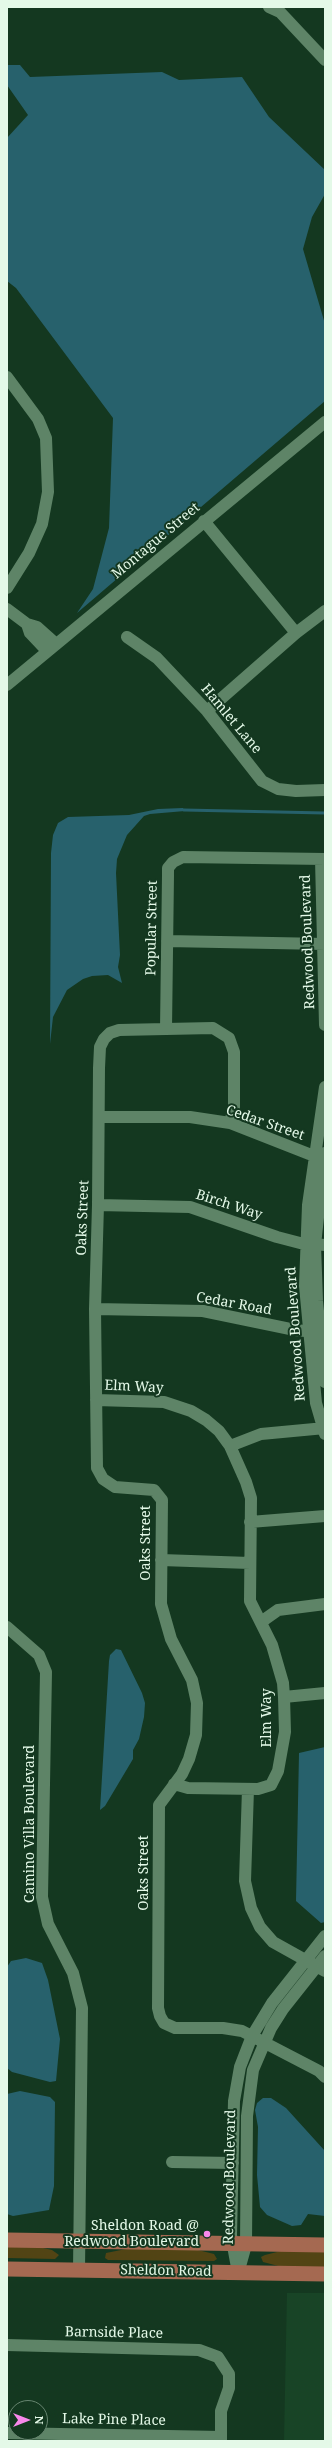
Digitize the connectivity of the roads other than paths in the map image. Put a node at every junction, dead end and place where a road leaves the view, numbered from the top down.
1 (269, 7) edge
2 (325, 60) edge
3 (7, 377) edge
4 (325, 422) edge
5 (204, 521) junction
6 (7, 588) edge
7 (7, 609) edge
8 (325, 611) edge
9 (296, 633) junction
10 (127, 637) dead end
11 (51, 647) junction
12 (7, 685) edge
13 (207, 711) junction
14 (325, 790) edge
15 (323, 859) edge
16 (167, 942) junction
17 (324, 944) edge
18 (325, 1025) edge
19 (166, 1029) junction
20 (325, 1087) edge
21 (100, 1117) junction
22 (230, 1123) junction
23 (322, 1155) edge
24 (98, 1205) junction
25 (315, 1245) edge
26 (95, 1309) junction
27 (318, 1332) edge
28 (325, 1382) edge
29 (96, 1400) junction
30 (324, 1430) edge
31 (230, 1446) junction
32 (325, 1516) edge
33 (250, 1522) junction
34 (161, 1560) junction
35 (250, 1562) junction
36 (325, 1604) edge
37 (261, 1622) junction
38 (7, 1628) edge
39 (325, 1693) edge
40 (284, 1697) junction
41 (174, 1784) junction
42 (248, 1789) junction
43 (325, 1936) edge
44 (325, 1956) edge
45 (306, 1960) junction
46 (321, 1969) edge
47 (252, 2036) junction
48 (264, 2042) junction
49 (325, 2077) edge
50 (233, 2142) junction
51 (246, 2142) junction
52 (172, 2162) dead end
53 (233, 2163) junction
54 (7, 2240) edge
55 (78, 2241) junction
56 (239, 2244) junction
57 (325, 2245) edge
58 (7, 2269) edge
59 (78, 2270) junction
60 (238, 2273) junction
61 (325, 2274) edge
62 (7, 2345) edge
63 (7, 2433) edge
64 (221, 2439) edge

1 - 2 street
3 - 6 street
4 - 5 street, Montague Street
5 - 9 street
5 - 11 street, Montague Street
7 - 11 street
8 - 9 street
9 - 13 street
10 - 13 street, Hamlet Lane
11 - 12 street, Montague Street
13 - 14 street, Hamlet Lane
15 - 16 street, Popular Street
15 - 17 street, Redwood Boulevard
16 - 17 street
16 - 19 street, Popular Street
17 - 18 street, Redwood Boulevard
19 - 21 street, Oaks Street
19 - 22 street, Oaks Street
20 - 23 street, Redwood Boulevard
21 - 22 street, Cedar Street
21 - 24 street, Oaks Street
22 - 23 street, Cedar Street
23 - 25 street, Redwood Boulevard
24 - 25 street, Birch Way
24 - 26 street, Oaks Street
25 - 27 street, Redwood Boulevard
26 - 27 street, Cedar Road
26 - 29 street, Oaks Street
27 - 28 street, Redwood Boulevard
27 - 30 street, Redwood Boulevard
29 - 31 street, Elm Way
29 - 34 street, Oaks Street
30 - 31 street
31 - 33 street, Elm Way
32 - 33 street
33 - 35 street, Elm Way
34 - 35 street
34 - 41 street, Oaks Street
35 - 37 street, Elm Way
36 - 37 street
37 - 40 street, Elm Way
38 - 55 street, Camino Villa Boulevard
39 - 40 street
40 - 42 street, Elm Way
41 - 42 street, Elm Way
41 - 47 street, Oaks Street
42 - 45 street
43 - 45 street, Redwood Boulevard
44 - 46 street, Redwood Boulevard
45 - 46 street
45 - 47 street, Redwood Boulevard
46 - 48 street, Redwood Boulevard
47 - 48 street, Oaks Street
47 - 50 street, Redwood Boulevard
48 - 49 street, Oaks Street
48 - 51 street, Redwood Boulevard
50 - 51 street
50 - 53 street, Redwood Boulevard
51 - 56 street, Redwood Boulevard
52 - 53 street
53 - 56 street, Redwood Boulevard
54 - 55 main road, Sheldon Road
55 - 56 main road, Sheldon Road
55 - 59 street, Camino Villa Boulevard
56 - 57 main road, Sheldon Road
56 - 60 street, Redwood Boulevard
58 - 59 main road, Sheldon Road
59 - 60 main road, Sheldon Road
60 - 61 main road, Sheldon Road
62 - 64 street, Barnside Place
63 - 64 street, Lake Pine Place

